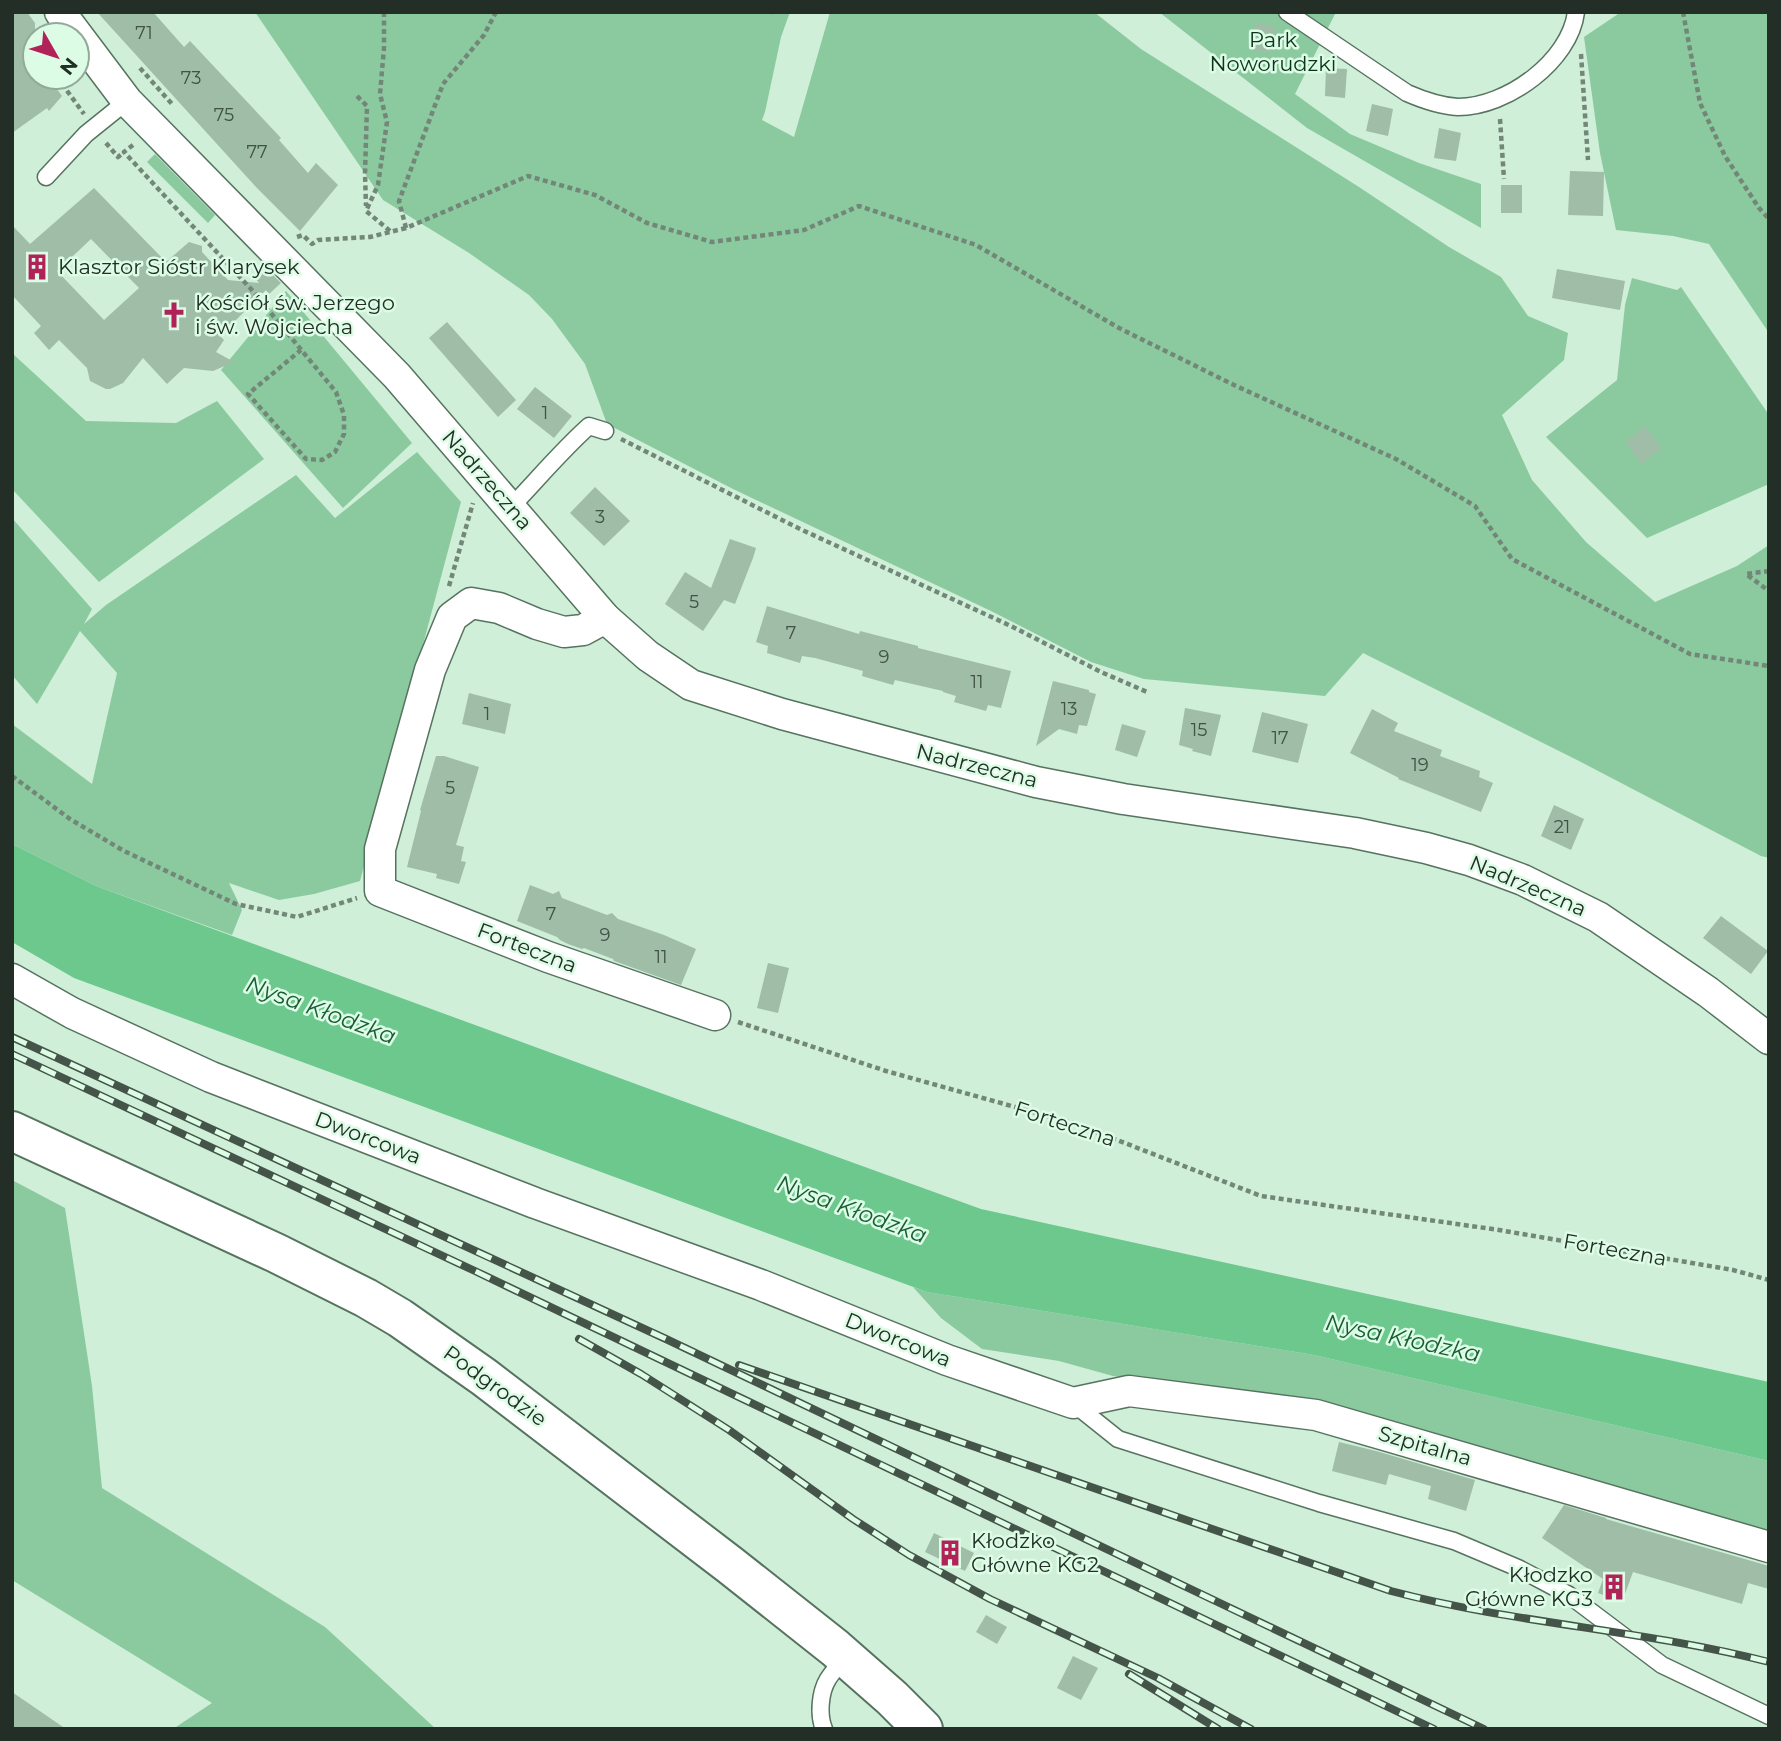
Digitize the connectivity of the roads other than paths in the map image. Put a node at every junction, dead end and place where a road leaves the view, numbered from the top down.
1 (60, 12) edge
2 (1287, 12) edge
3 (1575, 19) edge
4 (127, 101) junction
5 (47, 177) dead end
6 (605, 431) road end
7 (511, 507) junction
8 (605, 618) junction
9 (12, 979) edge
10 (715, 1015) road end
11 (1769, 1039) edge
12 (12, 1131) edge
13 (1073, 1403) junction
14 (1769, 1546) edge
15 (845, 1657) junction
16 (1769, 1716) edge
17 (824, 1729) edge
18 (923, 1729) edge

1 - 4 street, Nadrzeczna
2 - 3 lane
4 - 5 lane
4 - 7 street, Nadrzeczna
6 - 7 lane
7 - 8 street, Nadrzeczna
8 - 10 street, Forteczna
8 - 11 street, Nadrzeczna
9 - 13 street, Dworcowa
12 - 15 main road, Podgrodzie
13 - 14 street, Szpitalna
13 - 16 lane, Dworcowa
15 - 17 lane
15 - 18 main road, Podgrodzie

